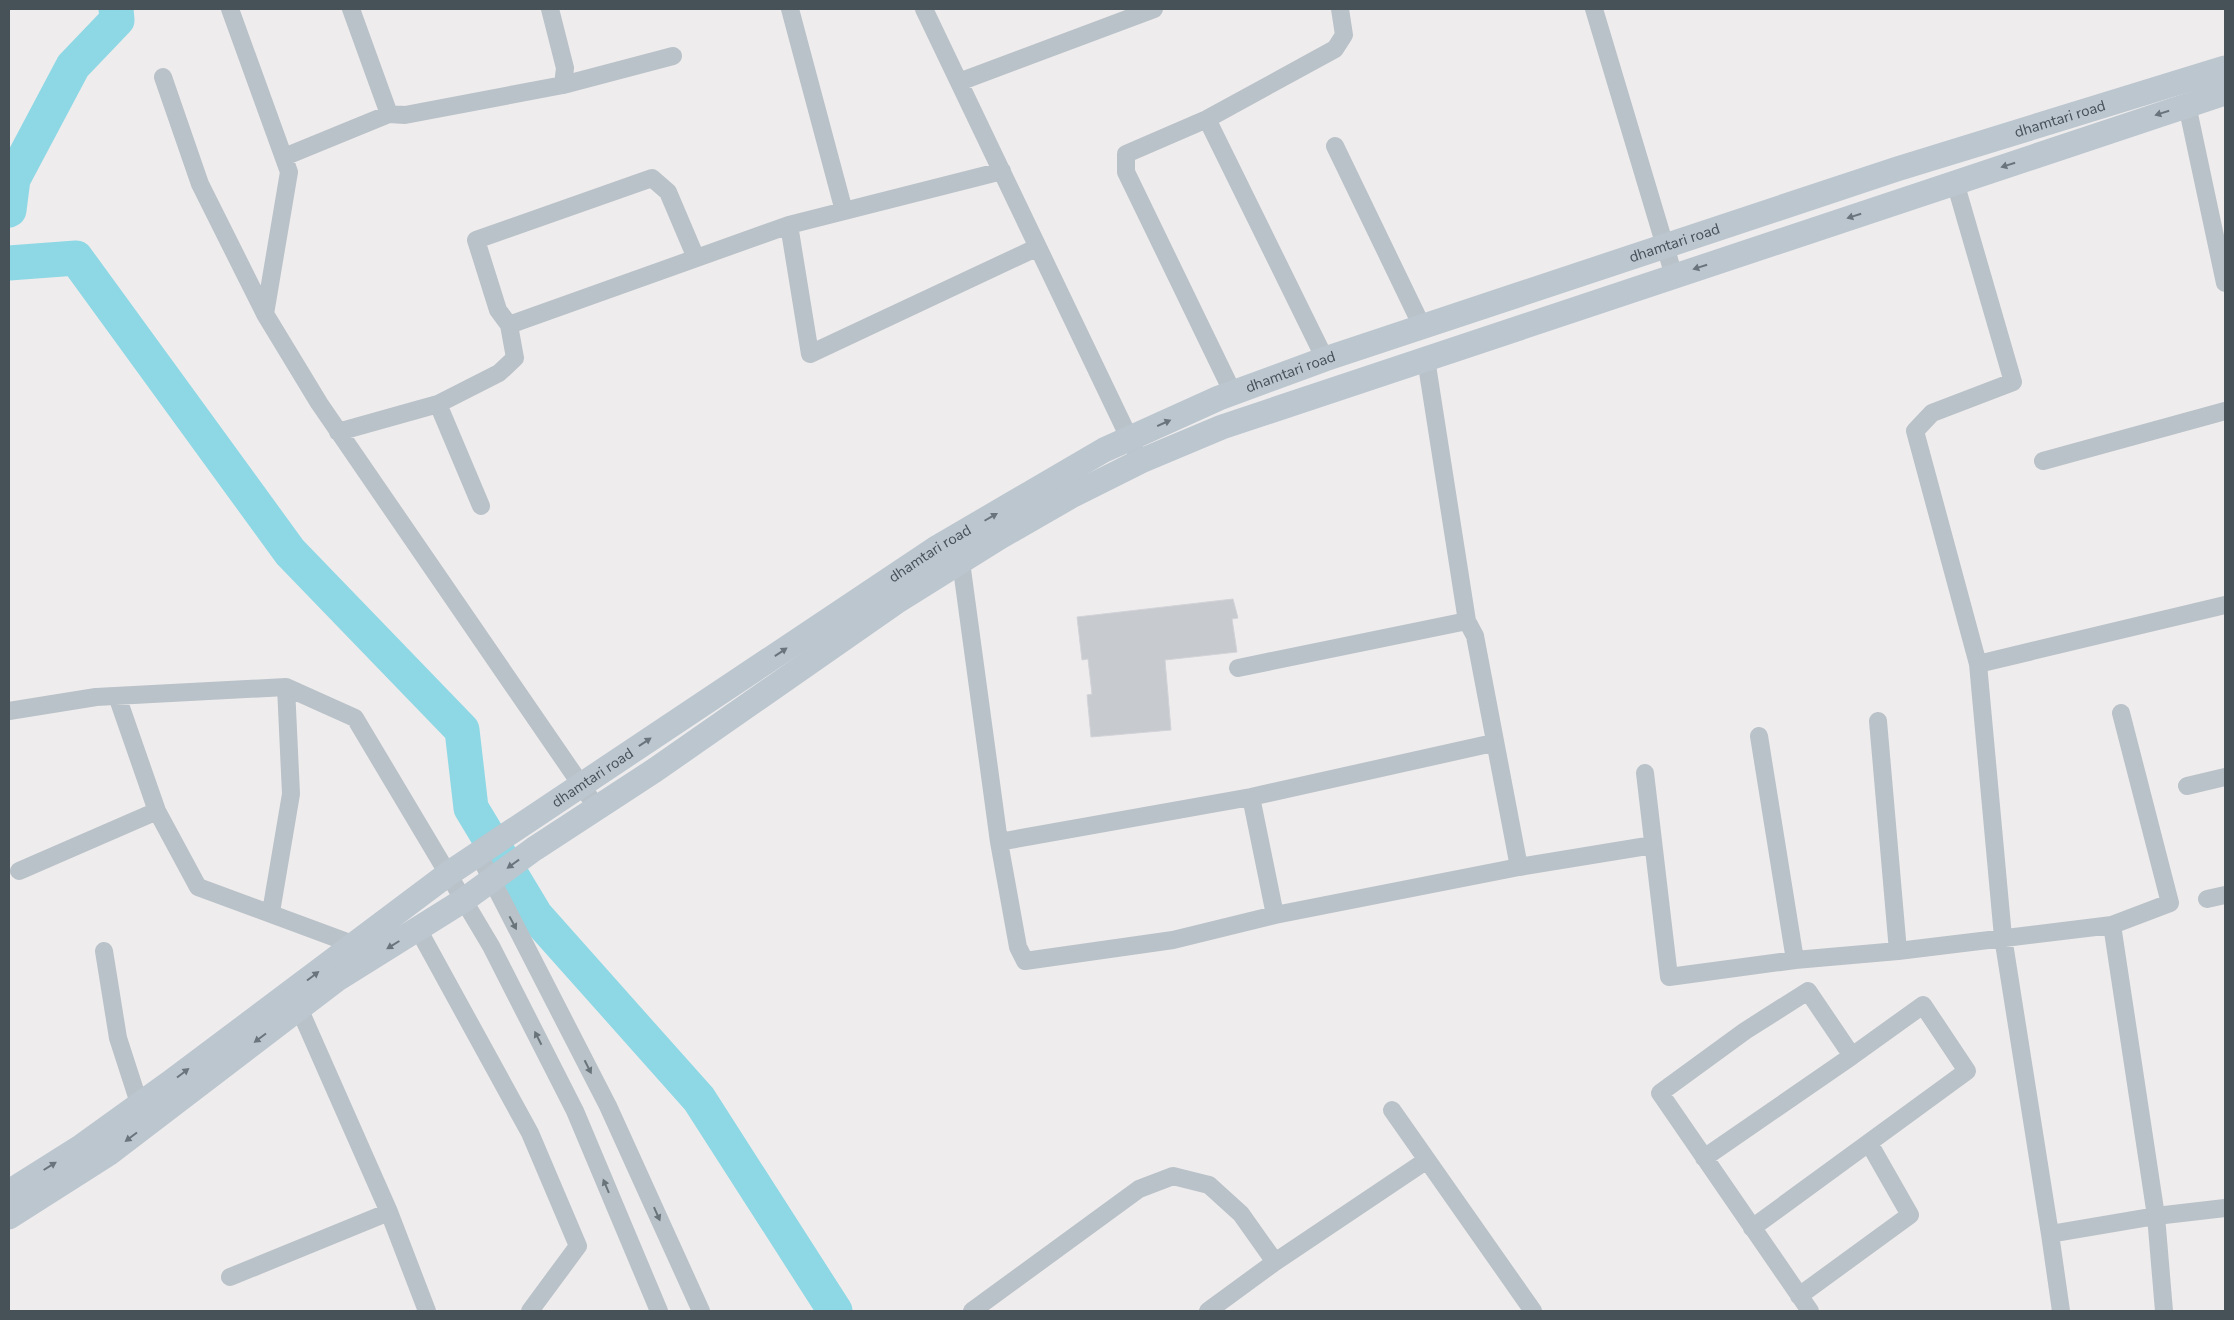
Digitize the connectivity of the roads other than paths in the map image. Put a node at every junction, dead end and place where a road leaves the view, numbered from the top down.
1 (230, 9) edge
2 (354, 9) edge
3 (550, 9) edge
4 (790, 9) edge
5 (924, 9) edge
6 (1154, 9) edge
7 (1340, 9) edge
8 (1594, 9) edge
9 (672, 56) dead end
10 (2225, 68) edge
11 (163, 77) dead end
12 (960, 82) junction
13 (563, 85) junction
14 (2225, 93) edge
15 (2187, 105) junction
16 (389, 114) junction
17 (1207, 119) junction
18 (1335, 146) dead end
19 (284, 157) junction
20 (1002, 171) junction
21 (1955, 182) junction
22 (844, 211) junction
23 (789, 225) junction
24 (1038, 247) junction
25 (1666, 247) junction
26 (696, 258) junction
27 (1674, 276) junction
28 (2225, 283) edge
29 (265, 314) junction
30 (509, 325) junction
31 (1420, 328) junction
32 (1325, 359) junction
33 (1426, 359) junction
34 (1233, 393) junction
35 (438, 404) junction
36 (2225, 411) edge
37 (338, 432) junction
38 (1130, 438) junction
39 (2043, 461) dead end
40 (1141, 462) junction
41 (481, 506) dead end
42 (961, 562) junction
43 (2225, 604) edge
44 (1467, 621) junction
45 (1978, 664) junction
46 (1238, 668) dead end
47 (286, 687) junction
48 (117, 696) junction
49 (9, 711) edge
50 (2121, 712) dead end
51 (1878, 721) dead end
52 (1759, 736) dead end
53 (1493, 743) junction
54 (1645, 773) dead end
55 (2225, 777) edge
56 (581, 785) junction
57 (2187, 786) dead end
58 (1251, 798) junction
59 (597, 808) junction
60 (157, 811) junction
61 (999, 842) junction
62 (1653, 845) junction
63 (479, 854) junction
64 (1519, 867) junction
65 (19, 871) dead end
66 (448, 874) junction
67 (491, 879) junction
68 (2225, 895) edge
69 (464, 900) junction
70 (2207, 900) dead end
71 (271, 912) junction
72 (1275, 915) junction
73 (2112, 925) junction
74 (418, 929) junction
75 (2003, 937) junction
76 (355, 945) junction
77 (104, 951) dead end
78 (1898, 951) junction
79 (1795, 960) junction
80 (294, 1001) junction
81 (1852, 1056) junction
82 (139, 1103) junction
83 (1392, 1110) dead end
84 (1869, 1143) junction
85 (1704, 1158) junction
86 (1427, 1160) junction
87 (9, 1192) edge
88 (2225, 1208) edge
89 (389, 1212) junction
90 (2156, 1216) junction
91 (9, 1217) edge
92 (1752, 1228) junction
93 (2050, 1234) junction
94 (1275, 1262) junction
95 (230, 1277) dead end
96 (1799, 1296) junction
97 (427, 1311) edge
98 (530, 1311) edge
99 (659, 1311) edge
100 (701, 1311) edge
101 (972, 1311) edge
102 (1208, 1311) edge
103 (1533, 1311) edge
104 (1810, 1311) edge
105 (2060, 1311) edge
106 (2164, 1311) edge

1 - 19 street
2 - 16 street
3 - 13 street
4 - 22 street
5 - 12 street
6 - 12 street
7 - 17 street
8 - 25 street
9 - 13 street
10 - 25 main road, dhamtari road
11 - 29 street
12 - 20 street
13 - 16 street
14 - 15 main road
15 -> 21 main road
15 - 28 street
16 - 19 street
17 - 32 street
17 - 34 street
18 - 31 street
19 - 29 street
20 - 22 street
20 - 24 street
21 -> 27 main road
21 - 45 street
22 - 23 street
23 - 24 street
23 - 26 street
24 - 38 street
25 - 27 street
25 - 31 main road, dhamtari road
26 - 30 street
26 - 30 street
27 - 33 main road
29 - 37 street
30 - 35 street
31 - 32 main road, dhamtari road
32 - 34 main road, dhamtari road
33 - 40 main road
33 - 44 street
38 -> 34 main road, dhamtari road
35 - 37 street
35 - 41 street
36 - 39 street
37 - 56 street
38 - 40 street
56 -> 38 main road, dhamtari road
40 - 42 main road
42 - 59 main road
42 - 61 street
43 - 45 street
44 - 46 street
44 - 53 street
45 - 75 street
47 - 48 street
47 - 66 street
47 - 71 street
48 - 49 street
48 - 60 street
50 - 73 street
51 - 78 street
52 - 79 street
53 - 58 street
53 - 64 street
54 - 62 street
55 - 57 street
56 - 59 street
56 - 63 main road, dhamtari road
58 - 61 street
58 - 72 street
59 -> 67 main road
60 - 65 street
60 - 71 street
61 - 72 street
62 - 64 street
62 - 79 street
63 - 66 main road, dhamtari road
63 - 67 street
64 - 72 street
66 - 69 street
66 - 76 main road, dhamtari road
67 - 69 main road
67 -> 100 street
68 - 70 street
69 - 74 main road
99 -> 69 street
71 - 76 street
73 - 75 street
73 - 90 street
74 -> 80 main road
74 - 98 street
75 - 78 street
75 - 93 street
80 -> 76 main road, dhamtari road
77 - 82 street
78 - 79 street
82 -> 80 main road
80 - 89 street
80 -> 91 main road
81 - 84 street
81 - 85 street
81 - 85 street
87 -> 82 main road
83 - 86 street
84 - 92 street
84 - 96 street
85 - 92 street
86 - 94 street
86 - 103 street
88 - 90 street
89 - 95 street
89 - 97 street
90 - 93 street
90 - 106 street
92 - 96 street
93 - 105 street
94 - 101 street
94 - 102 street
96 - 104 street

